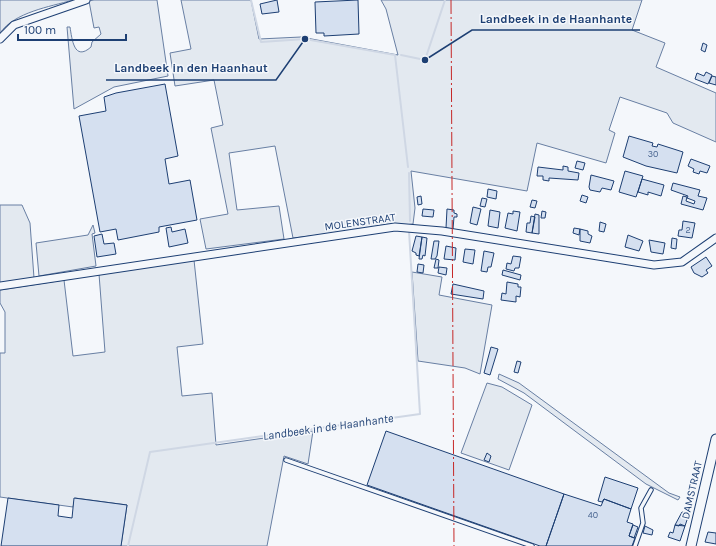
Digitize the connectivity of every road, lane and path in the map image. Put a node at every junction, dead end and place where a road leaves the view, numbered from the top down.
1 (86, 0) edge
2 (0, 39) edge
3 (716, 238) edge
4 (0, 286) edge
5 (716, 439) edge
6 (286, 460) dead end
7 (651, 490) dead end
8 (532, 546) edge
9 (635, 546) edge
10 (692, 546) edge

1 - 2 street
3 - 4 street, MOLENSTRAAT
5 - 10 street, DAMSTRAAT
6 - 8 lane
7 - 9 lane

